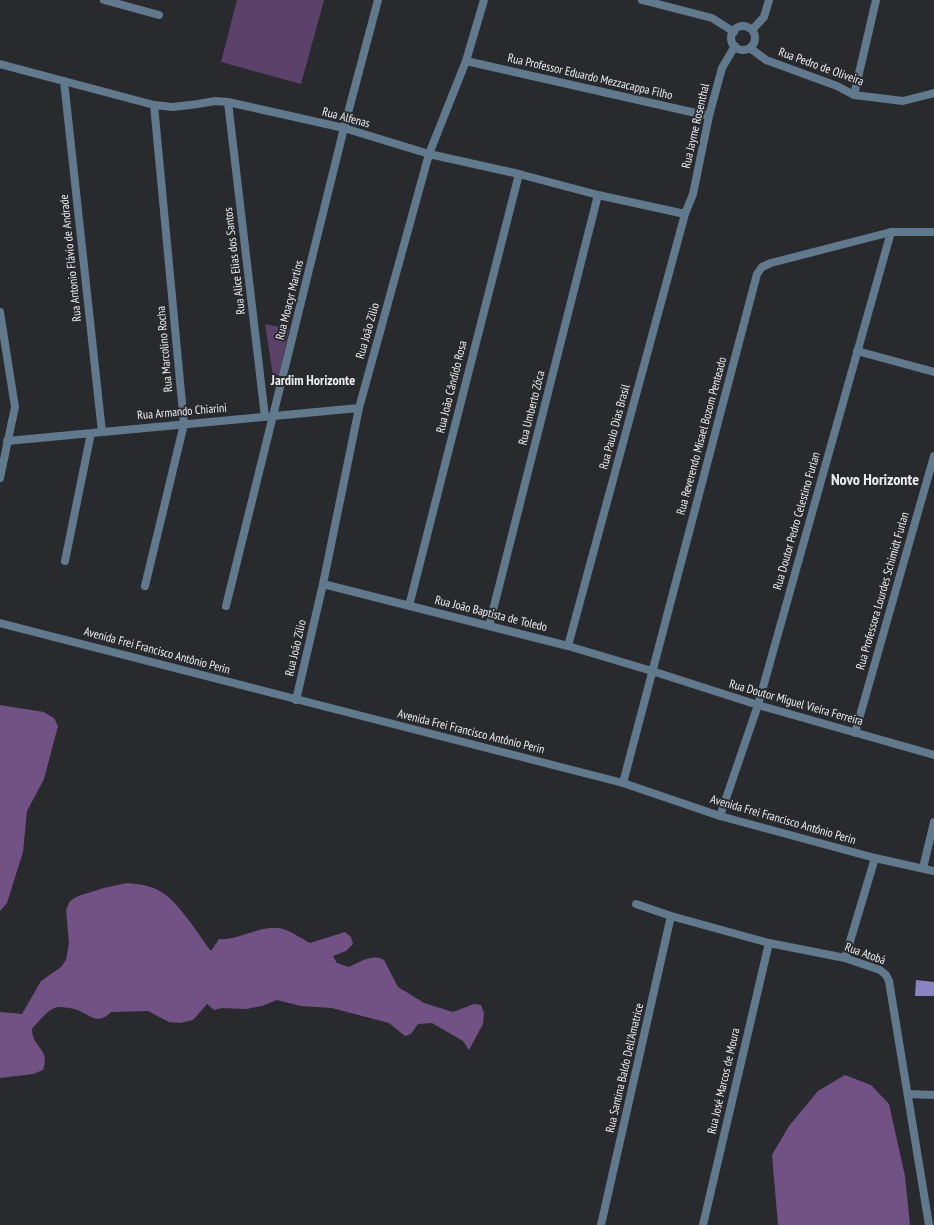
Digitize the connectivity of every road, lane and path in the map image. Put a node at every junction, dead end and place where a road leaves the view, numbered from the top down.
1 (104, 0) edge
2 (378, 0) edge
3 (484, 0) edge
4 (642, 0) edge
5 (769, 0) edge
6 (876, 0) edge
7 (159, 15) dead end
8 (752, 30) junction
9 (734, 32) junction
10 (735, 46) junction
11 (750, 48) junction
12 (466, 62) junction
13 (0, 64) edge
14 (64, 81) junction
15 (934, 92) edge
16 (854, 95) junction
17 (228, 102) junction
18 (154, 105) junction
19 (709, 116) junction
20 (344, 128) junction
21 (429, 154) junction
22 (519, 174) junction
23 (598, 195) junction
24 (685, 214) junction
25 (891, 232) junction
26 (934, 232) edge
27 (0, 312) edge
28 (857, 351) junction
29 (934, 372) edge
30 (359, 408) junction
31 (274, 416) junction
32 (265, 417) junction
33 (184, 424) junction
34 (102, 432) junction
35 (90, 433) junction
36 (7, 441) junction
37 (934, 456) edge
38 (0, 478) edge
39 (66, 561) dead end
40 (323, 584) junction
41 (145, 586) dead end
42 (226, 606) dead end
43 (409, 606) junction
44 (0, 623) edge
45 (489, 626) junction
46 (568, 646) junction
47 (652, 671) junction
48 (296, 700) junction
49 (758, 705) junction
50 (855, 733) junction
51 (934, 755) edge
52 (623, 783) junction
53 (720, 816) junction
54 (934, 822) edge
55 (875, 858) junction
56 (923, 868) junction
57 (934, 871) edge
58 (636, 904) dead end
59 (672, 916) junction
60 (769, 943) junction
61 (845, 958) junction
62 (908, 1094) junction
63 (934, 1095) edge
64 (925, 1198) junction
65 (934, 1199) edge
66 (601, 1225) edge
67 (703, 1225) edge
68 (929, 1225) edge

1 - 7 street
2 - 20 street, Rua Moacyr Martins
3 - 12 street, Rua João Zilio
4 - 9 street
5 - 8 street
6 - 16 street
8 - 9 street
8 - 11 street
9 - 10 street
10 - 11 street
10 - 19 street, Rua Jayme Rosenthal
11 - 16 street, Rua Pedro de Oliveira
12 - 19 street, Rua Professor Eduardo Mezzacappa Filho
12 - 21 street, Rua João Zilio
13 - 14 street, Rua Alfenas
14 - 18 street, Rua Alfenas
14 - 34 street, Rua Antonio Flávio de Andrade
15 - 16 street, Rua Pedro de Oliveira
17 - 18 street, Rua Alfenas
17 - 20 street, Rua Alfenas
17 - 32 street, Rua Alice Elias dos Santos
18 - 33 street, Rua Marcolino Rocha
19 - 24 street, Rua Jayme Rosenthal
20 - 21 street, Rua Alfenas
20 - 31 street, Rua Moacyr Martins
21 - 22 street, Rua Alfenas
21 - 30 street, Rua João Zilio
22 - 23 street, Rua Alfenas
22 - 43 street, Rua João Cândido Rosa
23 - 24 street, Rua Alfenas
23 - 45 street, Rua Umberto Zóca
24 - 46 street, Rua Paulo Dias Brasil
25 - 26 street, Rua Reverendo Misael Bozom Penteado
25 - 28 street, Rua Doutor Pedro Celestino Furlan
25 - 47 street, Rua Reverendo Misael Bozom Penteado
27 - 36 street
28 - 29 street
28 - 49 street, Rua Doutor Pedro Celestino Furlan
30 - 31 street, Rua Armando Chiarini
30 - 40 street, Rua João Zilio
31 - 32 street, Rua Armando Chiarini
31 - 42 street, Rua Moacyr Martins
32 - 33 street, Rua Armando Chiarini
33 - 34 street, Rua Armando Chiarini
33 - 41 street, Rua Marcolino Rocha
34 - 35 street, Rua Armando Chiarini
35 - 36 street, Rua Armando Chiarini
35 - 39 street
36 - 38 street
37 - 50 street, Rua Professora Lourdes Schimidt Furlan
40 - 43 street, Rua João Baptista de Toledo
40 - 48 street, Rua João Zilio
43 - 45 street, Rua João Baptista de Toledo
44 - 48 street, Avenida Frei Francisco Antônio Perin
45 - 46 street, Rua João Baptista de Toledo
46 - 47 street, Rua João Baptista de Toledo
47 - 49 street, Rua Doutor Miguel Vieira Ferreira
47 - 52 street, Rua Reverendo Misael Bozom Penteado
48 - 52 street, Avenida Frei Francisco Antônio Perin
49 - 50 street, Rua Doutor Miguel Vieira Ferreira
49 - 53 street, Rua Doutor Pedro Celestino Furlan
50 - 51 street, Rua Doutor Miguel Vieira Ferreira
52 - 53 street, Avenida Frei Francisco Antônio Perin
53 - 55 street, Avenida Frei Francisco Antônio Perin
54 - 56 street
55 - 56 street, Avenida Frei Francisco Antônio Perin
55 - 61 street
56 - 57 street, Avenida Frei Francisco Antônio Perin
58 - 59 street, Rua Atobá
59 - 60 street, Rua Atobá
59 - 66 street, Rua Santina Baldo Dell'Amatrice
60 - 61 street, Rua Atobá
60 - 67 street, Rua José Marcos de Moura
61 - 62 street, Rua Atobá
62 - 63 street
62 - 64 street, Rua Atobá
64 - 65 street
64 - 68 street, Rua Atobá

